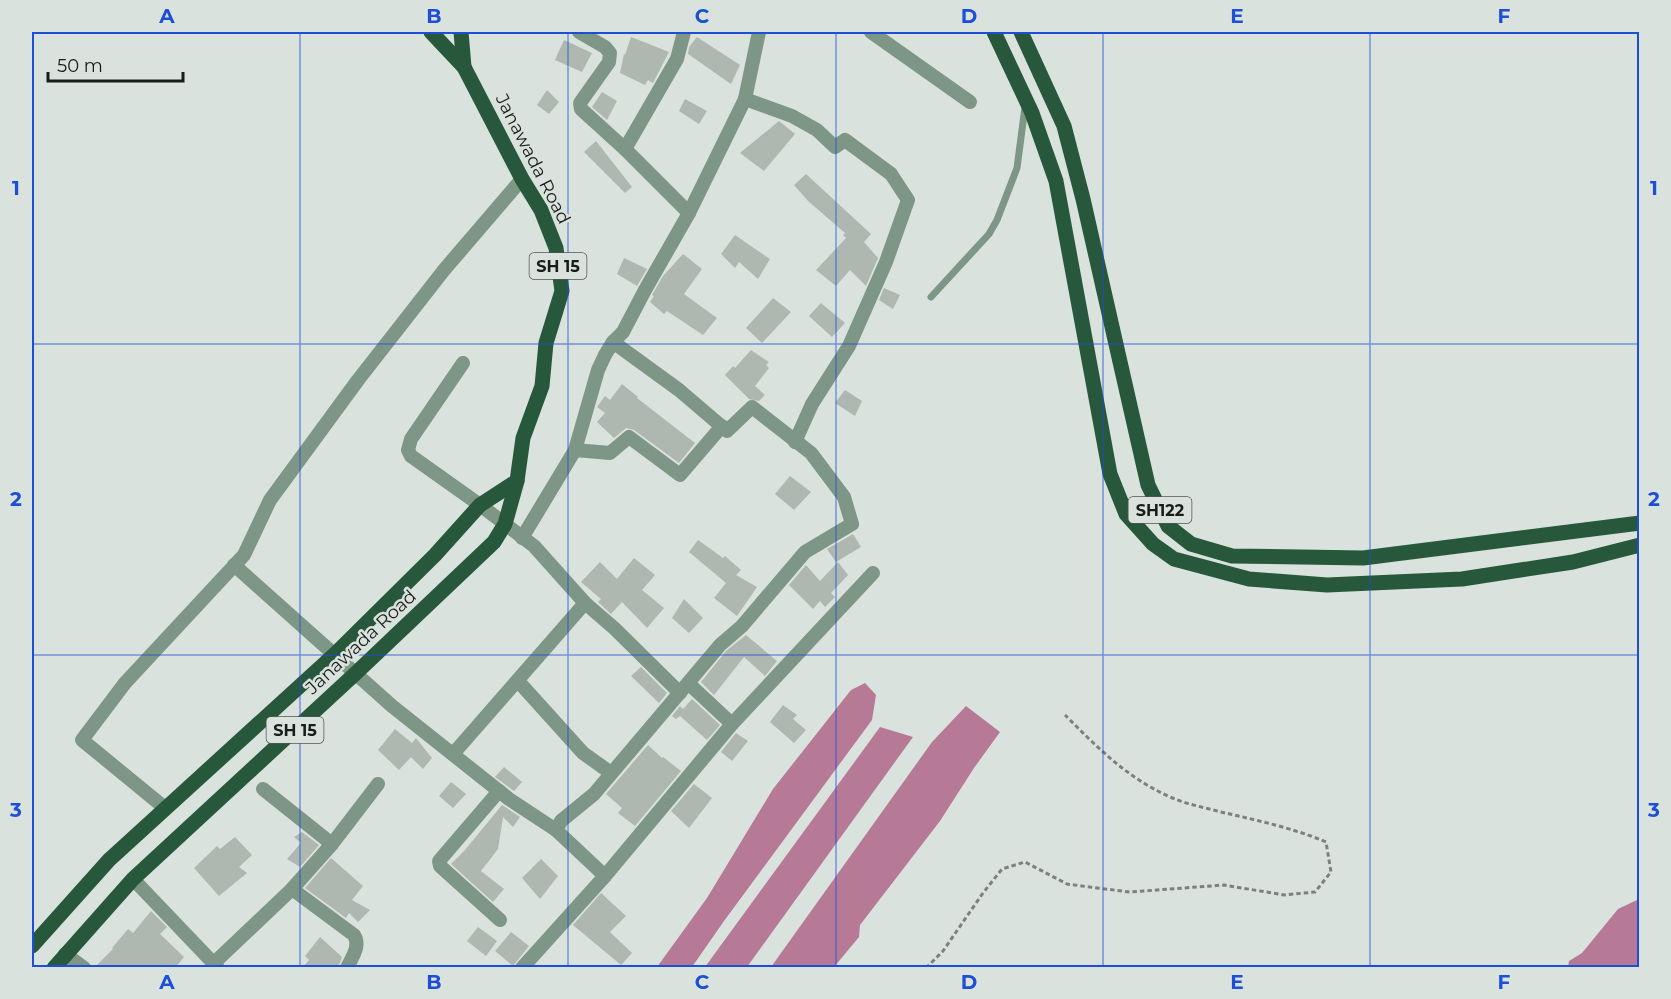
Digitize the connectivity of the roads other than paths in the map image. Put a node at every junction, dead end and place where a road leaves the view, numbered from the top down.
1 (431, 32) edge
2 (461, 32) edge
3 (579, 32) edge
4 (684, 32) edge
5 (759, 32) edge
6 (871, 32) edge
7 (994, 32) edge
8 (1021, 32) edge
9 (464, 67) junction
10 (745, 99) junction
11 (1026, 99) junction
12 (970, 102) dead end
13 (625, 149) junction
14 (522, 179) junction
15 (689, 213) junction
16 (930, 297) dead end
17 (613, 342) junction
18 (463, 363) dead end
19 (722, 426) junction
20 (795, 442) junction
21 (575, 450) junction
22 (517, 481) junction
23 (480, 505) junction
24 (505, 524) junction
25 (1640, 524) edge
26 (522, 538) junction
27 (1640, 544) edge
28 (1327, 557) junction
29 (234, 565) junction
30 (873, 573) dead end
31 (1327, 585) junction
32 (585, 603) junction
33 (335, 654) junction
34 (357, 673) junction
35 (518, 681) junction
36 (684, 688) junction
37 (732, 724) junction
38 (453, 754) junction
39 (611, 773) junction
40 (378, 784) dead end
41 (263, 789) dead end
42 (499, 790) junction
43 (165, 808) junction
44 (556, 830) junction
45 (332, 844) junction
46 (605, 876) junction
47 (133, 879) junction
48 (292, 889) junction
49 (500, 920) dead end
50 (32, 946) edge
51 (65, 954) junction
52 (216, 965) edge
53 (54, 968) edge
54 (84, 968) edge
55 (347, 968) edge
56 (522, 968) edge

1 - 9 main road, Janawada Road / SH 15
2 - 9 main road, Janawada Road / SH 15
3 - 13 street
4 - 13 street
5 - 10 street
6 - 12 street
7 - 11 main road
8 - 28 main road, SH122
9 - 14 main road, Janawada Road / SH 15
10 - 15 street
10 - 20 street
11 - 16 lane
11 - 31 main road
13 - 15 street
14 - 22 main road, Janawada Road / SH 15
14 - 29 street
15 - 17 street
17 - 19 street
17 - 21 street
18 - 23 street
19 - 20 street
19 - 21 street
20 - 36 street
21 - 26 street
22 - 23 main road, Janawada Road / SH 15
22 - 24 main road, Janawada Road / SH 15
23 - 24 street
23 - 33 main road, Janawada Road / SH 15
24 - 26 street
24 - 34 main road, Janawada Road / SH 15
25 - 28 main road, SH122
26 - 32 street
27 - 31 main road
28 - 31 main road
29 - 33 street
29 - 43 street
30 - 37 street
32 - 35 street
32 - 36 street
33 - 34 street
33 - 43 main road, Janawada Road / SH 15
34 - 38 street
34 - 47 main road, Janawada Road / SH 15
35 - 38 street
35 - 39 street
36 - 37 street
36 - 39 street
37 - 46 street
38 - 42 street
39 - 44 street
40 - 45 street
41 - 45 street
42 - 44 street
42 - 49 street
43 - 50 main road, Janawada Road / SH 15
44 - 46 street
45 - 48 street
46 - 56 street
47 - 51 main road, Janawada Road / SH 15
47 - 52 street
48 - 52 street
48 - 55 street
51 - 53 main road, Janawada Road / SH 15
51 - 54 street

